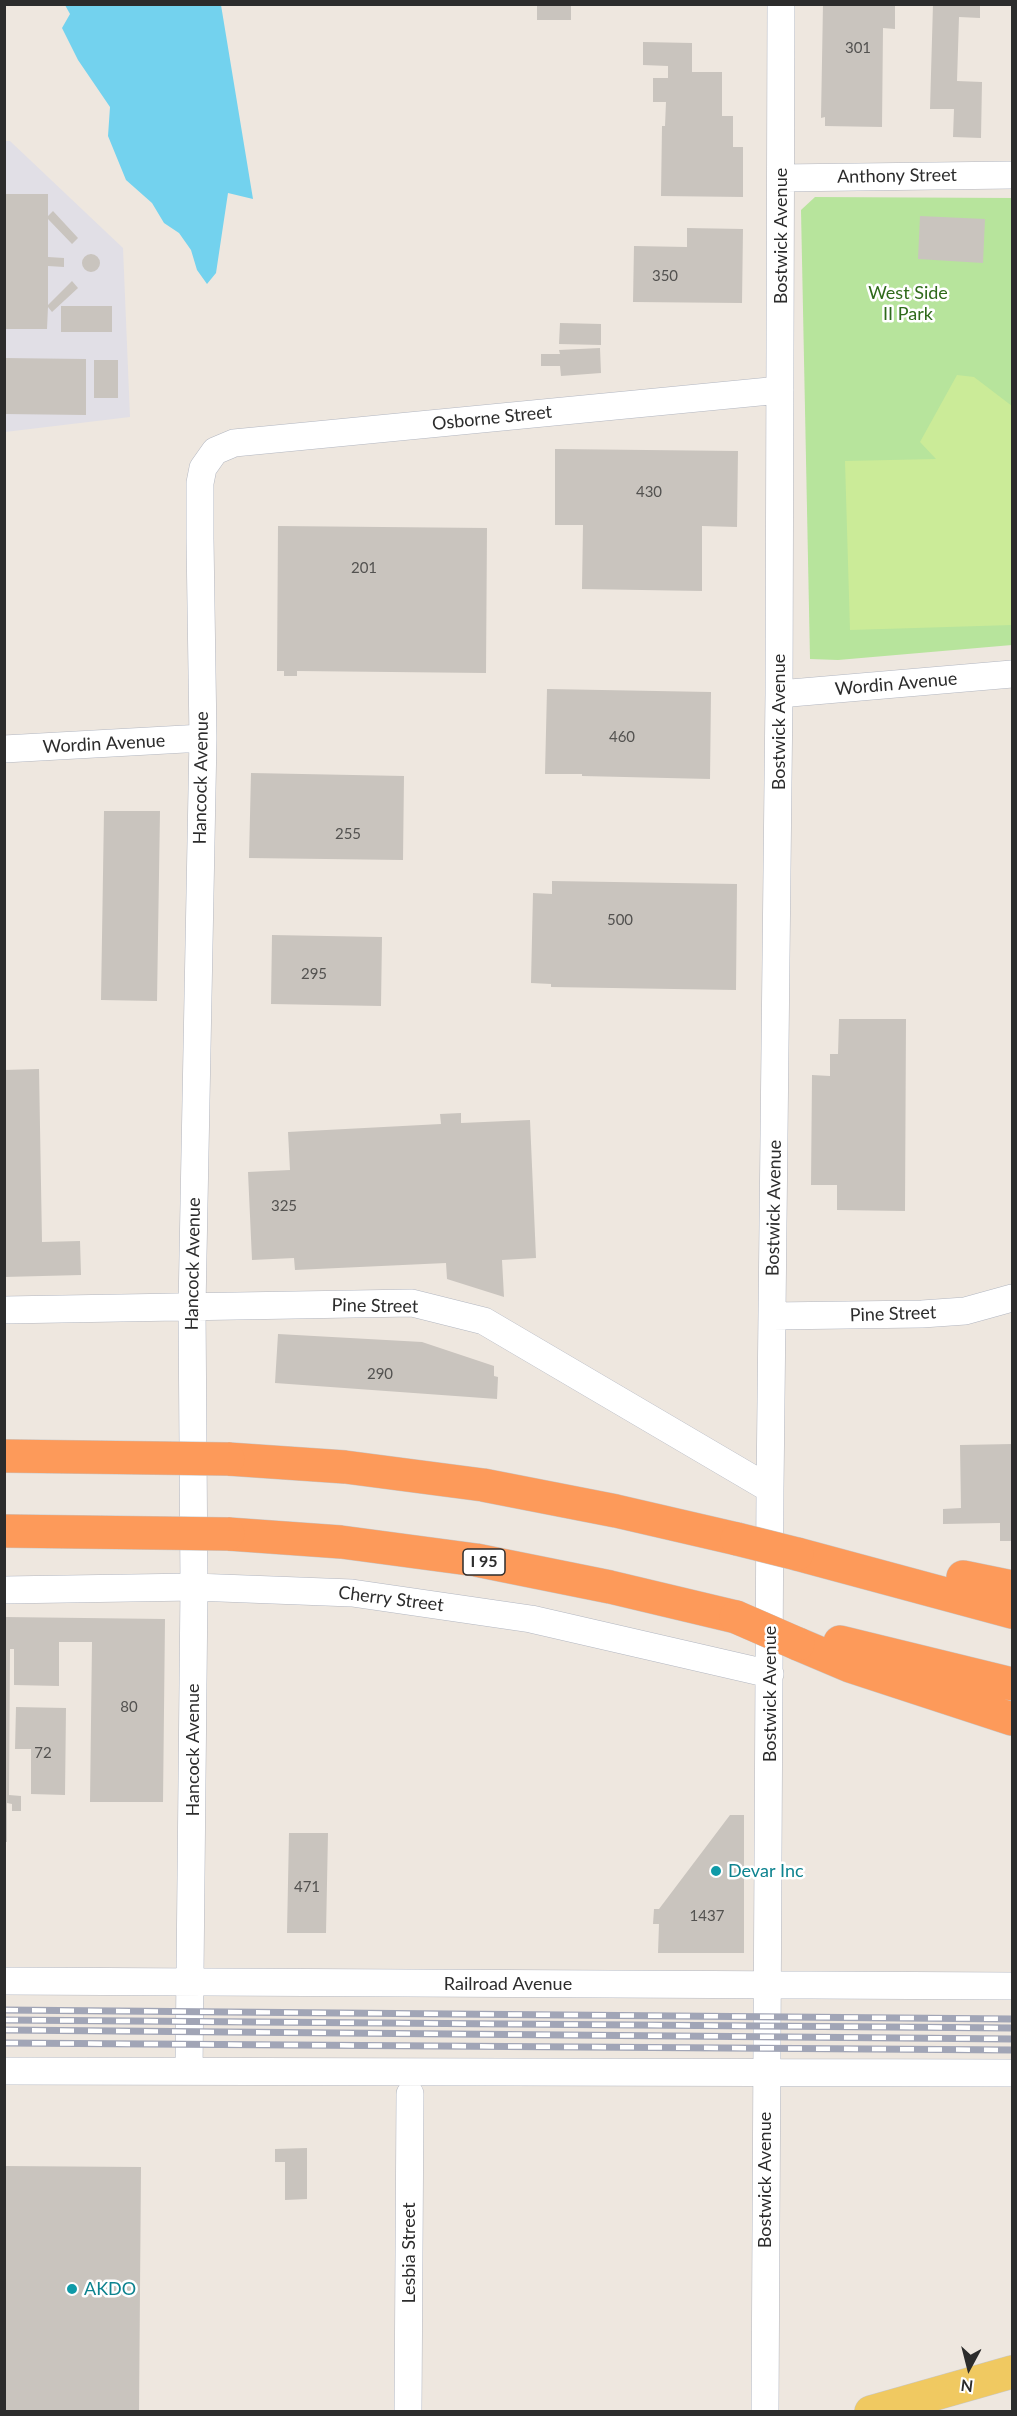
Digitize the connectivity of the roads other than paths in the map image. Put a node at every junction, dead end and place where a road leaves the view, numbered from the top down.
1 (781, 4) edge
2 (1012, 175) edge
3 (781, 178) junction
4 (780, 390) junction
5 (208, 458) joint
6 (1012, 674) edge
7 (779, 694) junction
8 (203, 738) junction
9 (4, 749) edge
10 (1012, 1298) edge
11 (192, 1307) junction
12 (4, 1310) edge
13 (773, 1316) junction
14 (4, 1456) edge
15 (770, 1489) junction
16 (4, 1531) edge
17 (797, 1554) junction
18 (194, 1587) junction
19 (1012, 1587) edge
20 (4, 1590) edge
21 (1012, 1612) edge
22 (798, 1638) junction
23 (770, 1674) junction
24 (1012, 1684) edge
25 (1012, 1719) edge
26 (4, 1981) edge
27 (191, 1983) junction
28 (768, 1986) junction
29 (1012, 1986) edge
30 (4, 2071) edge
31 (189, 2071) junction
32 (765, 2072) junction
33 (1012, 2073) edge
34 (410, 2094) dead end
35 (1012, 2372) edge
36 (408, 2412) edge
37 (765, 2412) edge
38 (871, 2412) edge

1 - 3 street, Bostwick Avenue
2 - 3 street, Anthony Street
3 - 4 street, Bostwick Avenue
4 - 5 street, Osborne Street
4 - 7 street, Bostwick Avenue
5 - 8 street, Hancock Avenue
6 - 7 street, Wordin Avenue
7 - 13 street, Bostwick Avenue
8 - 9 street, Wordin Avenue
8 - 11 street, Hancock Avenue
10 - 13 street, Pine Street
11 - 12 street, Pine Street
11 - 15 street, Pine Street
11 - 18 street, Hancock Avenue
13 - 15 street, Bostwick Avenue
14 - 17 highway, bridge
15 - 23 street, Bostwick Avenue
16 - 22 highway, I 95, bridge
17 - 19 highway
17 - 21 highway
18 - 20 street, Cherry Street
18 - 23 street, Cherry Street
18 - 27 street, Hancock Avenue
22 - 24 highway
22 - 25 highway
23 - 28 street, Bostwick Avenue
26 - 27 street, Railroad Avenue
27 - 28 street, Railroad Avenue
27 - 31 street, Hancock Avenue
28 - 29 street, Railroad Avenue
28 - 32 street, Bostwick Avenue
30 - 31 street
31 - 32 street
32 - 33 street
32 - 37 street, Bostwick Avenue
34 - 36 street, Lesbia Street
35 - 38 main road

